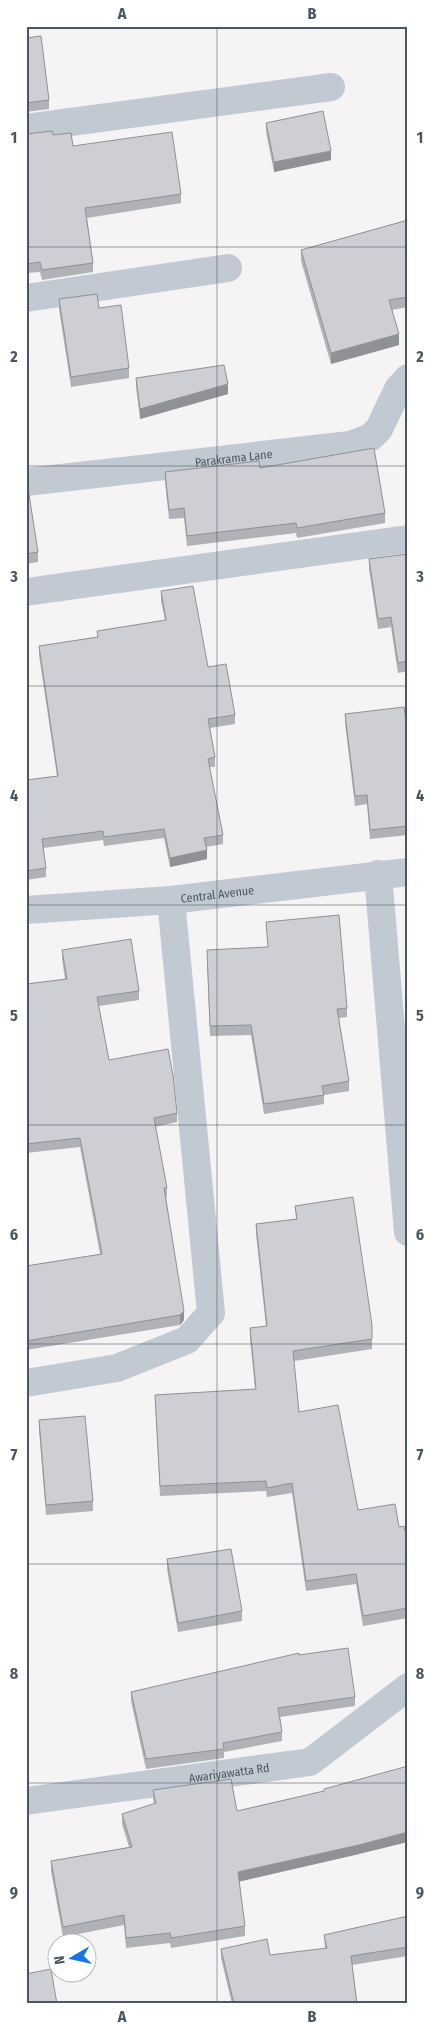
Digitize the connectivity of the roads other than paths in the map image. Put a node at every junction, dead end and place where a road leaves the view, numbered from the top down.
1 (331, 87) dead end
2 (26, 128) edge
3 (228, 268) dead end
4 (26, 298) edge
5 (408, 378) edge
6 (26, 482) edge
7 (408, 539) edge
8 (26, 592) edge
9 (408, 872) edge
10 (378, 874) junction
11 (171, 900) junction
12 (26, 910) edge
13 (408, 1232) edge
14 (26, 1383) edge
15 (408, 1687) edge
16 (26, 1801) edge

1 - 2 street
3 - 4 street
5 - 6 street, Parakrama Lane
7 - 8 street
9 - 10 street, Central Avenue
10 - 11 street, Central Avenue
10 - 13 street
11 - 12 street, Central Avenue
11 - 14 street
15 - 16 street, Awariyawatta Rd

